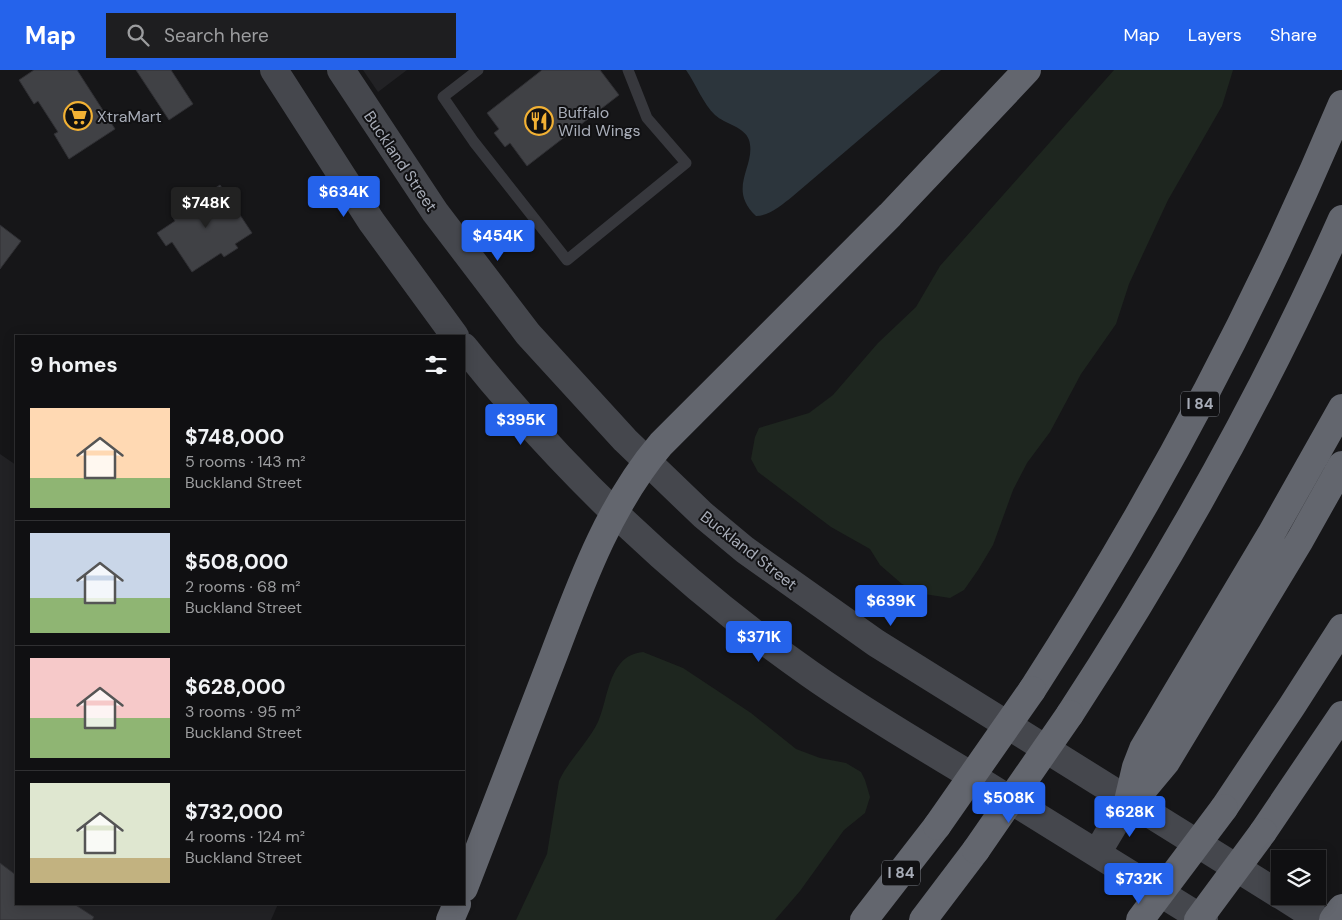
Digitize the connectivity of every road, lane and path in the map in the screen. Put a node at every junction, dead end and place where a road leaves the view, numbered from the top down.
1 (274, 70) edge
2 (341, 70) edge
3 (478, 70) edge
4 (628, 70) edge
5 (1027, 70) edge
6 (1342, 104) edge
7 (1342, 219) edge
8 (454, 335) edge
9 (465, 348) edge
10 (1342, 408) edge
11 (646, 461) junction
12 (1342, 465) edge
13 (615, 511) junction
14 (1342, 628) edge
15 (1342, 716) edge
16 (1128, 801) junction
17 (1096, 854) junction
18 (465, 885) edge
19 (1271, 890) edge
20 (457, 905) edge
21 (1296, 905) edge
22 (1342, 908) edge
23 (450, 920) edge
24 (864, 920) edge
25 (923, 920) edge
26 (1140, 920) edge
27 (1198, 920) edge
28 (1204, 920) edge
29 (1320, 920) edge
30 (1333, 920) edge

1 - 8 main road
2 - 11 main road, Buckland Street
3 - 4 lane
5 - 11 highway
6 - 24 highway, I 84, bridge
7 - 25 highway, bridge
9 - 13 main road
10 - 16 highway
11 - 13 highway
11 - 16 main road, Buckland Street
12 - 16 highway
13 - 17 main road
13 - 18 highway
14 - 26 highway, bridge
15 - 27 highway, bridge
16 - 17 main road
16 - 19 main road, Buckland Street
17 - 28 main road
20 - 23 highway
21 - 29 main road, Buckland Street
22 - 30 highway

